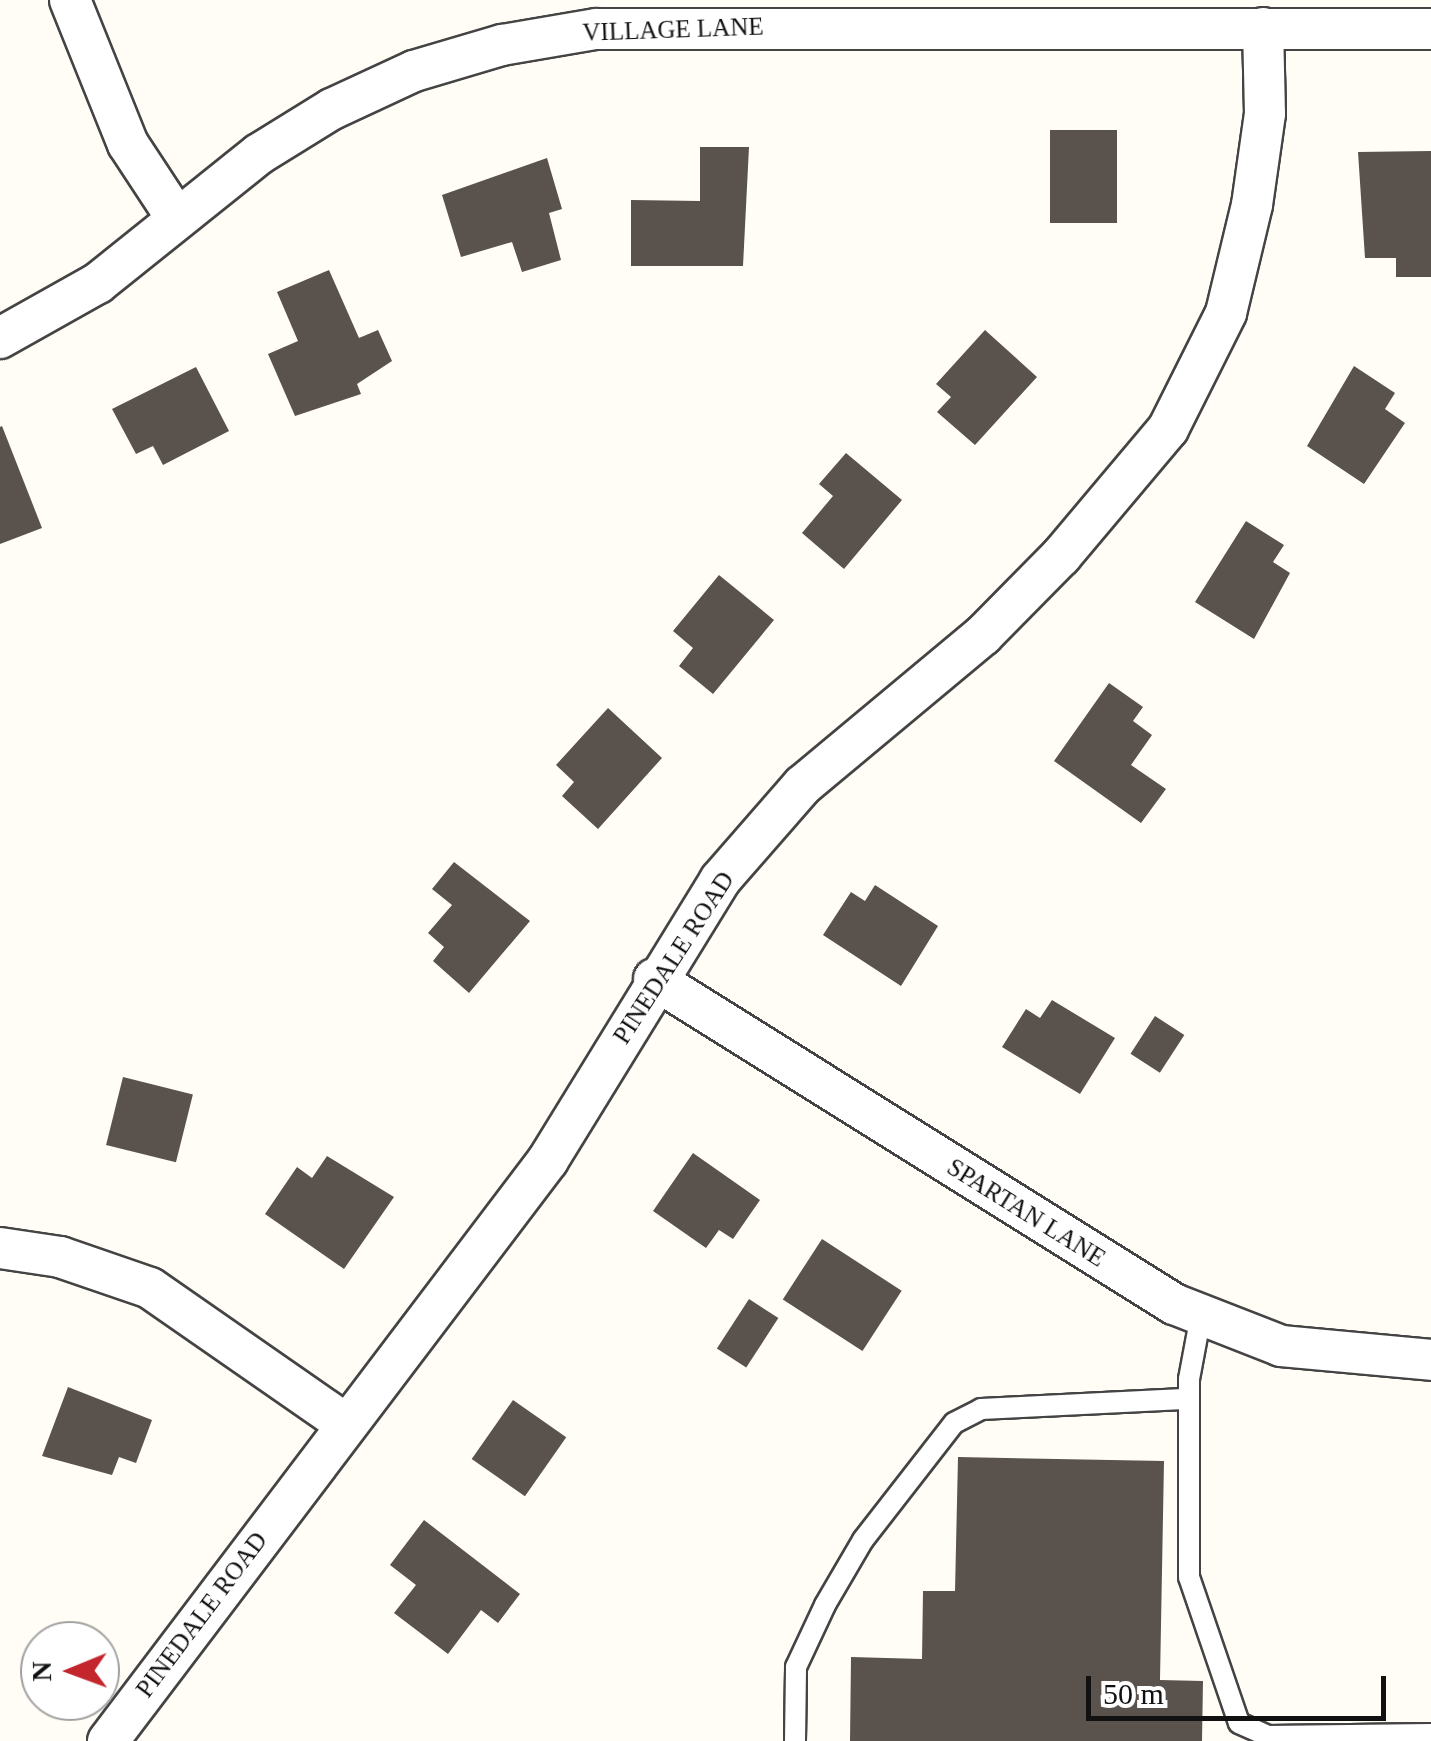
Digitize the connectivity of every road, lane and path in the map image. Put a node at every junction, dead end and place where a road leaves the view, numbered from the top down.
1 (70, 0) edge
2 (1263, 28) junction
3 (1431, 29) edge
4 (176, 218) junction
5 (0, 338) edge
6 (654, 979) junction
7 (0, 1248) edge
8 (1201, 1314) junction
9 (1431, 1360) edge
10 (1189, 1399) junction
11 (346, 1424) junction
12 (1238, 1732) edge
13 (1431, 1734) edge
14 (108, 1741) edge
15 (795, 1741) edge

1 - 4 street
2 - 3 street, VILLAGE LANE
2 - 4 street, VILLAGE LANE
2 - 6 street, PINEDALE ROAD
4 - 5 street, VILLAGE LANE
6 - 8 street, SPARTAN LANE
6 - 11 street, PINEDALE ROAD
7 - 11 street
8 - 9 street, SPARTAN LANE
8 - 10 lane
10 - 12 lane
10 - 15 lane
11 - 14 street, PINEDALE ROAD
12 - 13 lane

